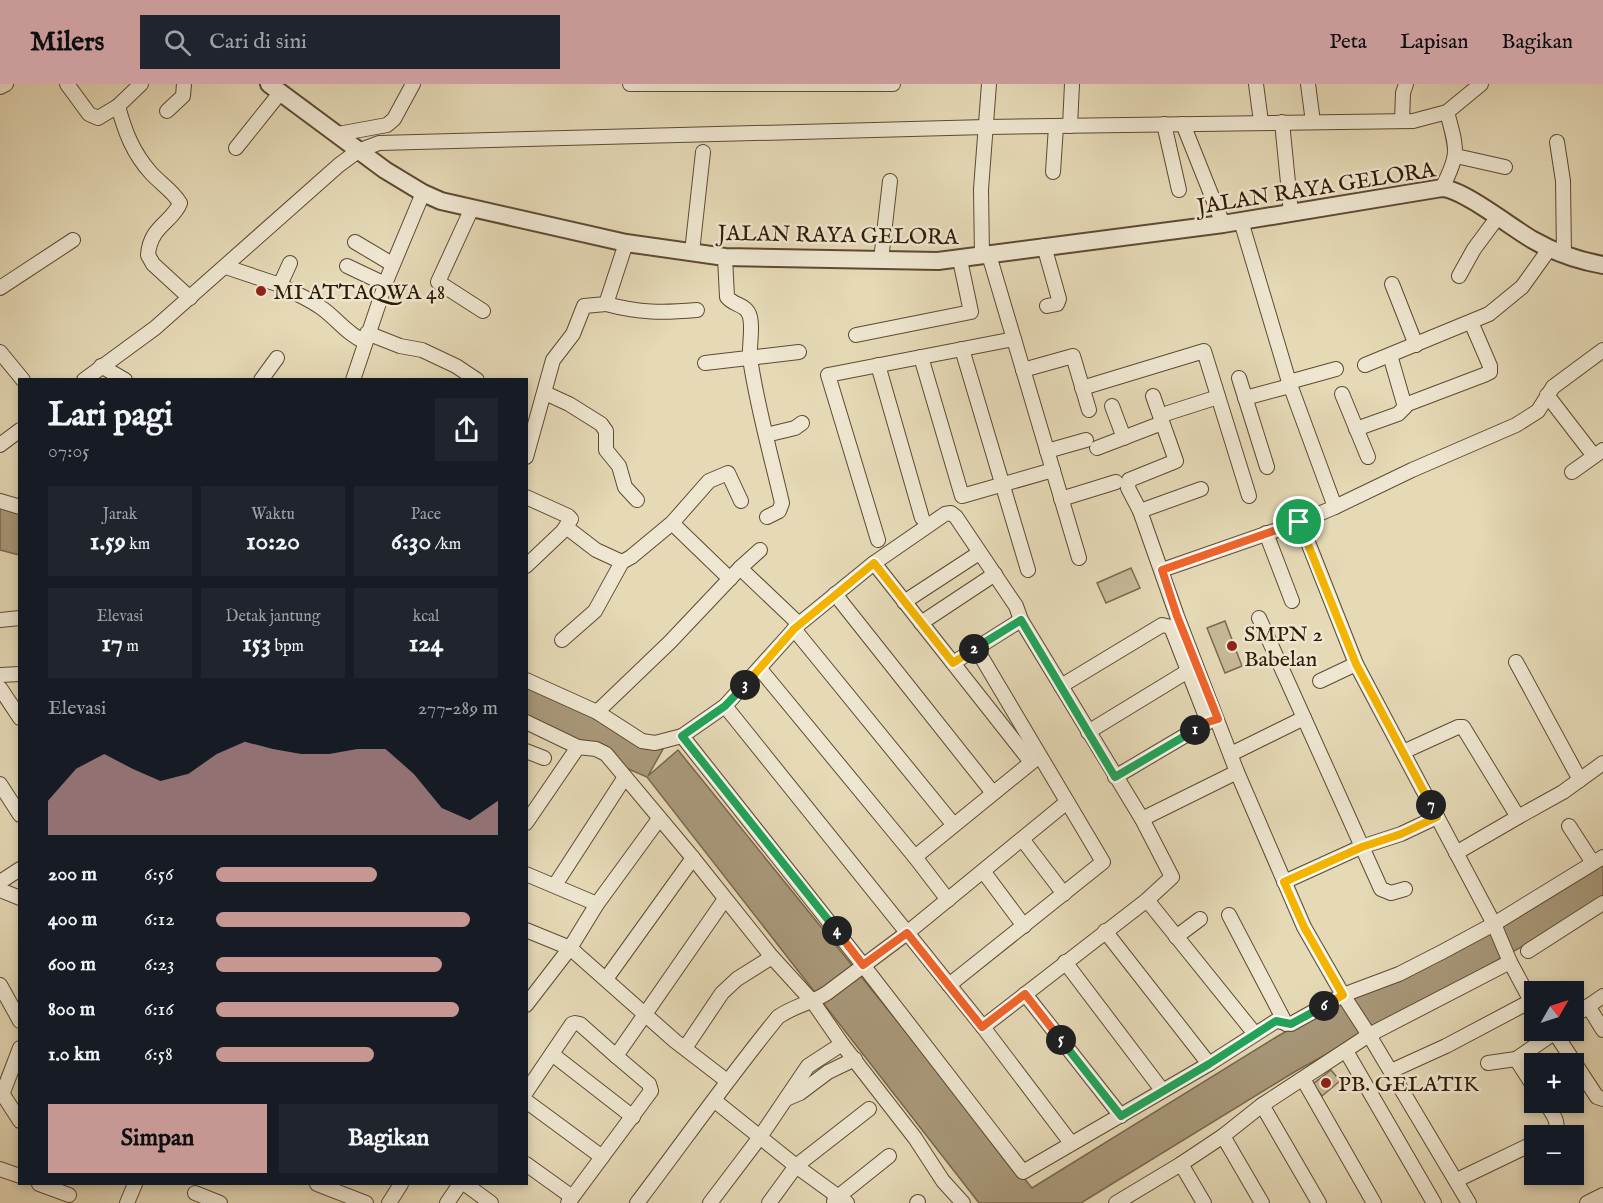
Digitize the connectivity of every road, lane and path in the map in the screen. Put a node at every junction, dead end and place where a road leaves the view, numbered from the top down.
1 (67, 84) edge
2 (141, 84) edge
3 (184, 84) edge
4 (413, 84) edge
5 (630, 84) edge
6 (893, 84) edge
7 (989, 84) edge
8 (1072, 84) edge
9 (1256, 84) edge
10 (1308, 84) edge
11 (1406, 84) edge
12 (1481, 84) edge
13 (274, 88) edge
14 (118, 106) junction
15 (167, 111) dead end
16 (1447, 112) junction
17 (1402, 121) junction
18 (1261, 122) junction
19 (1282, 122) junction
20 (1313, 122) junction
21 (1164, 124) junction
22 (1184, 124) junction
23 (1063, 126) junction
24 (986, 127) junction
25 (338, 134) junction
26 (1557, 142) dead end
27 (236, 148) dead end
28 (358, 151) junction
29 (703, 152) dead end
30 (1456, 156) junction
31 (1505, 167) dead end
32 (1053, 172) dead end
33 (890, 181) dead end
34 (1442, 188) junction
35 (1179, 190) dead end
36 (423, 193) junction
37 (472, 208) junction
38 (1292, 213) junction
39 (1497, 218) junction
40 (1241, 221) junction
41 (1223, 224) junction
42 (73, 240) dead end
43 (355, 242) dead end
44 (626, 243) junction
45 (1044, 246) junction
46 (1557, 251) junction
47 (692, 252) junction
48 (985, 256) junction
49 (725, 257) junction
50 (881, 260) junction
51 (960, 260) junction
52 (290, 263) dead end
53 (392, 264) junction
54 (1603, 265) edge
55 (347, 266) dead end
56 (226, 267) junction
57 (1459, 276) dead end
58 (385, 284) junction
59 (1392, 284) dead end
60 (280, 285) junction
61 (0, 288) edge
62 (190, 298) junction
63 (606, 304) junction
64 (1047, 306) dead end
65 (696, 310) dead end
66 (483, 311) dead end
67 (1471, 322) junction
68 (856, 336) dead end
69 (366, 338) junction
70 (1014, 339) junction
71 (1416, 345) junction
72 (962, 349) junction
73 (0, 352) edge
74 (799, 352) dead end
75 (1602, 352) edge
76 (1390, 355) junction
77 (750, 357) junction
78 (921, 357) junction
79 (277, 358) dead end
80 (705, 363) dead end
81 (878, 365) junction
82 (1365, 365) dead end
83 (101, 366) junction
84 (1336, 369) dead end
85 (1023, 370) junction
86 (21, 378) edge
87 (86, 378) edge
88 (122, 378) edge
89 (262, 378) edge
90 (354, 378) edge
91 (474, 378) edge
92 (1239, 378) dead end
93 (1290, 384) junction
94 (1082, 388) junction
95 (545, 393) junction
96 (1342, 394) dead end
97 (1547, 395) junction
98 (1153, 396) dead end
99 (1218, 397) junction
100 (1245, 398) junction
101 (1405, 405) junction
102 (1112, 406) dead end
103 (1089, 410) dead end
104 (1165, 418) junction
105 (532, 421) edge
106 (802, 423) dead end
107 (1356, 429) junction
108 (766, 435) junction
109 (1124, 438) junction
110 (528, 445) edge
111 (1047, 451) junction
112 (1599, 453) edge
113 (1368, 457) dead end
114 (1267, 467) dead end
115 (1053, 470) junction
116 (1572, 472) dead end
117 (1116, 482) dead end
118 (1002, 484) junction
119 (1201, 489) dead end
120 (1249, 496) dead end
121 (528, 498) edge
122 (1061, 499) junction
123 (637, 500) dead end
124 (0, 501) edge
125 (741, 501) dead end
126 (18, 506) edge
127 (1335, 507) junction
128 (1140, 511) junction
129 (767, 517) dead end
130 (922, 518) dead end
131 (1299, 522) junction
132 (672, 523) junction
133 (566, 527) junction
134 (1266, 533) junction
135 (878, 540) dead end
136 (760, 550) dead end
137 (979, 553) junction
138 (1079, 558) dead end
139 (622, 562) junction
140 (874, 563) junction
141 (528, 564) edge
142 (740, 568) junction
143 (1028, 570) dead end
144 (1162, 570) junction
145 (995, 574) junction
146 (730, 579) junction
147 (835, 594) junction
148 (1292, 601) dead end
149 (904, 602) junction
150 (18, 618) edge
151 (1259, 618) dead end
152 (0, 620) edge
153 (1021, 620) junction
154 (921, 623) junction
155 (796, 626) junction
156 (562, 640) dead end
157 (976, 648) junction
158 (1516, 662) dead end
159 (953, 663) junction
160 (1356, 664) junction
161 (760, 669) junction
162 (1188, 671) junction
163 (18, 674) edge
164 (0, 675) edge
165 (528, 681) edge
166 (1320, 681) dead end
167 (1061, 686) junction
168 (0, 688) edge
169 (725, 706) junction
170 (597, 712) junction
171 (18, 715) edge
172 (1304, 718) junction
173 (1213, 721) junction
174 (528, 723) edge
175 (1088, 732) junction
176 (682, 736) junction
177 (578, 747) junction
178 (528, 752) edge
179 (1403, 752) junction
180 (1231, 754) junction
181 (544, 758) dead end
182 (1035, 759) junction
183 (1603, 763) edge
184 (1238, 772) junction
185 (624, 777) junction
186 (1115, 777) junction
187 (1580, 780) junction
188 (0, 784) edge
189 (993, 793) junction
190 (1067, 802) junction
191 (18, 812) edge
192 (1437, 817) junction
193 (1518, 817) junction
194 (528, 819) edge
195 (659, 819) junction
196 (1142, 819) junction
197 (953, 824) junction
198 (1569, 826) dead end
199 (1022, 838) junction
200 (1362, 847) junction
201 (1456, 852) junction
202 (915, 857) junction
203 (693, 858) junction
204 (1598, 860) edge
205 (18, 870) edge
206 (983, 871) junction
207 (528, 875) edge
208 (1284, 882) junction
209 (0, 883) edge
210 (555, 885) junction
211 (1405, 889) dead end
212 (1064, 894) junction
213 (18, 896) edge
214 (725, 899) junction
215 (948, 900) junction
216 (1147, 900) junction
217 (1603, 903) edge
218 (597, 904) junction
219 (1228, 915) dead end
220 (1200, 919) dead end
221 (1024, 926) junction
222 (1495, 926) junction
223 (528, 931) edge
224 (1105, 931) junction
225 (907, 933) junction
226 (1176, 937) junction
227 (570, 948) junction
228 (1527, 951) dead end
229 (772, 957) junction
230 (1065, 962) junction
231 (1510, 962) junction
232 (863, 965) junction
233 (606, 979) junction
234 (0, 985) edge
235 (949, 985) junction
236 (1524, 988) edge
237 (1025, 994) junction
238 (529, 996) edge
239 (1603, 996) edge
240 (1347, 1000) junction
241 (813, 1002) junction
242 (1588, 1006) junction
243 (1524, 1008) edge
244 (1584, 1009) edge
245 (646, 1013) junction
246 (18, 1017) edge
247 (1286, 1024) junction
248 (982, 1027) junction
249 (1603, 1030) edge
250 (1255, 1034) junction
251 (1369, 1035) junction
252 (1541, 1041) edge
253 (1559, 1041) edge
254 (842, 1044) junction
255 (685, 1048) junction
256 (1346, 1051) junction
257 (18, 1053) edge
258 (552, 1054) junction
259 (616, 1056) junction
260 (855, 1059) junction
261 (1516, 1059) junction
262 (1209, 1064) junction
263 (1488, 1064) dead end
264 (0, 1067) edge
265 (1391, 1071) junction
266 (1524, 1071) edge
267 (1303, 1079) junction
268 (727, 1081) junction
269 (528, 1089) edge
270 (1162, 1090) junction
271 (1, 1092) edge
272 (786, 1099) junction
273 (1603, 1099) edge
274 (714, 1101) junction
275 (528, 1102) edge
276 (1262, 1105) junction
277 (869, 1108) dead end
278 (1121, 1116) junction
279 (633, 1117) junction
280 (18, 1118) edge
281 (1223, 1136) junction
282 (760, 1137) junction
283 (1071, 1143) junction
284 (1524, 1148) edge
285 (889, 1156) dead end
286 (602, 1157) junction
287 (1182, 1164) junction
288 (528, 1166) edge
289 (796, 1166) junction
290 (0, 1168) edge
291 (18, 1175) edge
292 (1457, 1180) junction
293 (42, 1185) edge
294 (135, 1185) edge
295 (320, 1185) edge
296 (400, 1185) edge
297 (459, 1185) edge
298 (466, 1185) edge
299 (195, 1193) edge
300 (70, 1194) edge
301 (1603, 1195) edge
302 (570, 1200) edge
303 (839, 1201) edge
304 (128, 1203) edge
305 (220, 1203) edge
306 (366, 1203) edge
307 (389, 1203) edge
308 (447, 1203) edge
309 (491, 1203) edge
310 (637, 1203) edge
311 (710, 1203) edge
312 (769, 1203) edge
313 (963, 1203) edge
314 (1116, 1203) edge
315 (1204, 1203) edge
316 (1262, 1203) edge
317 (1319, 1203) edge
318 (1374, 1203) edge
319 (1434, 1203) edge
320 (1469, 1203) edge
321 (1587, 1203) edge

1 - 14 street
2 - 14 street
3 - 15 street
4 - 25 street
5 - 6 street
7 - 24 street
8 - 23 street
9 - 18 street
10 - 20 street
11 - 17 street
12 - 16 street
13 - 25 street, JALAN RAYA GELORA
13 - 27 street
14 - 62 street
16 - 17 street
16 - 30 street
17 - 20 street
18 - 19 street
18 - 22 street
19 - 20 street
19 - 38 street
21 - 22 street
21 - 23 street
21 - 35 street
22 - 41 street
23 - 24 street
23 - 32 street
24 - 28 street
24 - 48 street
25 - 28 street, JALAN RAYA GELORA
26 - 46 street
28 - 36 street, JALAN RAYA GELORA
28 - 56 street
29 - 47 street
30 - 31 street
30 - 34 street
33 - 50 street
34 - 38 street, JALAN RAYA GELORA
34 - 39 street, JALAN RAYA GELORA
36 - 37 street, JALAN RAYA GELORA
36 - 53 street
37 - 44 street, JALAN RAYA GELORA
37 - 66 street
38 - 40 street, JALAN RAYA GELORA
39 - 46 street, JALAN RAYA GELORA
39 - 57 street
40 - 41 street, JALAN RAYA GELORA
40 - 93 street
41 - 45 street, JALAN RAYA GELORA
42 - 61 street
43 - 53 street
44 - 47 street, JALAN RAYA GELORA
44 - 63 street
45 - 48 street, JALAN RAYA GELORA
45 - 64 street
46 - 54 street, JALAN RAYA GELORA
46 - 67 street
47 - 49 street, JALAN RAYA GELORA
48 - 51 street, JALAN RAYA GELORA
48 - 70 street
49 - 50 street, JALAN RAYA GELORA
49 - 77 street
50 - 51 street, JALAN RAYA GELORA
51 - 68 street
52 - 60 street
53 - 58 street
55 - 58 street
56 - 60 street
56 - 62 street
58 - 69 street
59 - 71 street
60 - 69 street
62 - 83 street
63 - 65 street
63 - 95 street
67 - 71 street
67 - 101 street
69 - 90 street
69 - 91 street
70 - 72 street
70 - 85 street
71 - 76 street
72 - 78 street
72 - 118 street
73 - 86 street
74 - 77 street
75 - 97 street
76 - 82 street
76 - 101 street
77 - 80 street
77 - 108 street
78 - 81 street
78 - 118 street
79 - 89 street
81 - 130 street
81 - 135 street
83 - 87 street
83 - 88 street
84 - 93 street
85 - 94 street
85 - 111 street
92 - 100 street
93 - 100 street
93 - 127 street
94 - 99 street
94 - 103 street
95 - 105 street
95 - 123 street
96 - 107 street
97 - 112 street
97 - 127 street
98 - 104 street
99 - 104 street
99 - 120 street
100 - 114 street
101 - 107 street
102 - 109 street
104 - 109 street
104 - 128 street
105 - 110 street
106 - 108 street
107 - 113 street
108 - 129 street
109 - 111 street
111 - 115 street
112 - 116 street
115 - 118 street
115 - 122 street
117 - 122 street
118 - 143 street
119 - 128 street
121 - 133 street
122 - 138 street
124 - 126 street
125 - 132 street
127 - 131 street
128 - 144 street
131 - 134 street
131 - 160 street
132 - 139 street
132 - 146 street
133 - 139 street
133 - 141 street
134 - 144 street
134 - 148 street
136 - 142 street
137 - 140 street
137 - 145 street
137 - 149 street
139 - 156 street
140 - 147 street
140 - 149 street
142 - 146 street
142 - 155 street
144 - 173 street
145 - 153 street
145 - 154 street
146 - 170 street
147 - 155 street
147 - 189 street
149 - 154 street
150 - 152 street
151 - 172 street
153 - 157 street
153 - 167 street
154 - 159 street
155 - 161 street
155 - 197 street
157 - 159 street
157 - 182 street
158 - 187 street
159 - 182 street
160 - 166 street
160 - 179 street
161 - 169 street
161 - 202 street
162 - 167 street
162 - 173 street
162 - 175 street
163 - 164 street
165 - 170 street
167 - 175 street
168 - 171 street
169 - 176 street
169 - 225 street
170 - 176 street
172 - 180 street
172 - 200 street
173 - 180 street
173 - 186 street
174 - 177 street
175 - 186 street
176 - 232 street
177 - 185 street
177 - 194 street
178 - 181 street
179 - 192 street
179 - 193 street
180 - 184 street
182 - 189 street
182 - 190 street
183 - 187 street
184 - 196 street
184 - 208 street
185 - 195 street
185 - 210 street
186 - 196 street
187 - 193 street
188 - 191 street
189 - 197 street
190 - 199 street
190 - 212 street
192 - 200 street
192 - 201 street
193 - 201 street
195 - 203 street
195 - 218 street
196 - 216 street
197 - 202 street
198 - 204 street
199 - 206 street
199 - 212 street
200 - 208 street
200 - 211 street
201 - 222 street
202 - 215 street
203 - 214 street
203 - 233 street
204 - 222 street
205 - 209 street
206 - 215 street
206 - 221 street
207 - 210 street
208 - 240 street
209 - 213 street
210 - 218 street
212 - 221 street
214 - 229 street
214 - 245 street
215 - 225 street
216 - 224 street
216 - 226 street
217 - 228 street
218 - 227 street
219 - 247 street
220 - 226 street
221 - 235 street
222 - 231 street
222 - 240 street
223 - 227 street
224 - 230 street
224 - 262 street
225 - 232 street
225 - 235 street
226 - 250 street
227 - 233 street
227 - 238 street
229 - 241 street
229 - 255 street
230 - 237 street
230 - 270 street
231 - 236 street
231 - 251 street
232 - 241 street
232 - 283 street
233 - 245 street
234 - 246 street
235 - 248 street
237 - 248 street
237 - 278 street
239 - 242 street
240 - 247 street
240 - 251 street
241 - 254 street
241 - 268 street
242 - 244 street
242 - 249 street
243 - 265 street
245 - 255 street
245 - 259 street
247 - 250 street
248 - 283 street
250 - 262 street
251 - 256 street
251 - 265 street
252 - 261 street
253 - 273 street
254 - 260 street
254 - 272 street
255 - 268 street
256 - 267 street
256 - 319 street
257 - 264 street
257 - 271 street
258 - 259 street
258 - 269 street
258 - 279 street
259 - 279 street
260 - 272 street
260 - 313 street
261 - 263 street
261 - 266 street
262 - 270 street
265 - 292 street
267 - 276 street
267 - 318 street
268 - 274 street
270 - 278 street
271 - 280 street
272 - 282 street
274 - 282 street
274 - 310 street
275 - 286 street
276 - 281 street
276 - 317 street
277 - 289 street
278 - 283 street
279 - 286 street
281 - 287 street
281 - 316 street
282 - 289 street
282 - 311 street
284 - 292 street
285 - 303 street
286 - 302 street
287 - 314 street
287 - 315 street
288 - 302 street
289 - 303 street
289 - 312 street
290 - 291 street
292 - 320 street
293 - 300 street
294 - 304 street
295 - 306 street
296 - 307 street
297 - 308 street
298 - 309 street
299 - 305 street
301 - 321 street

